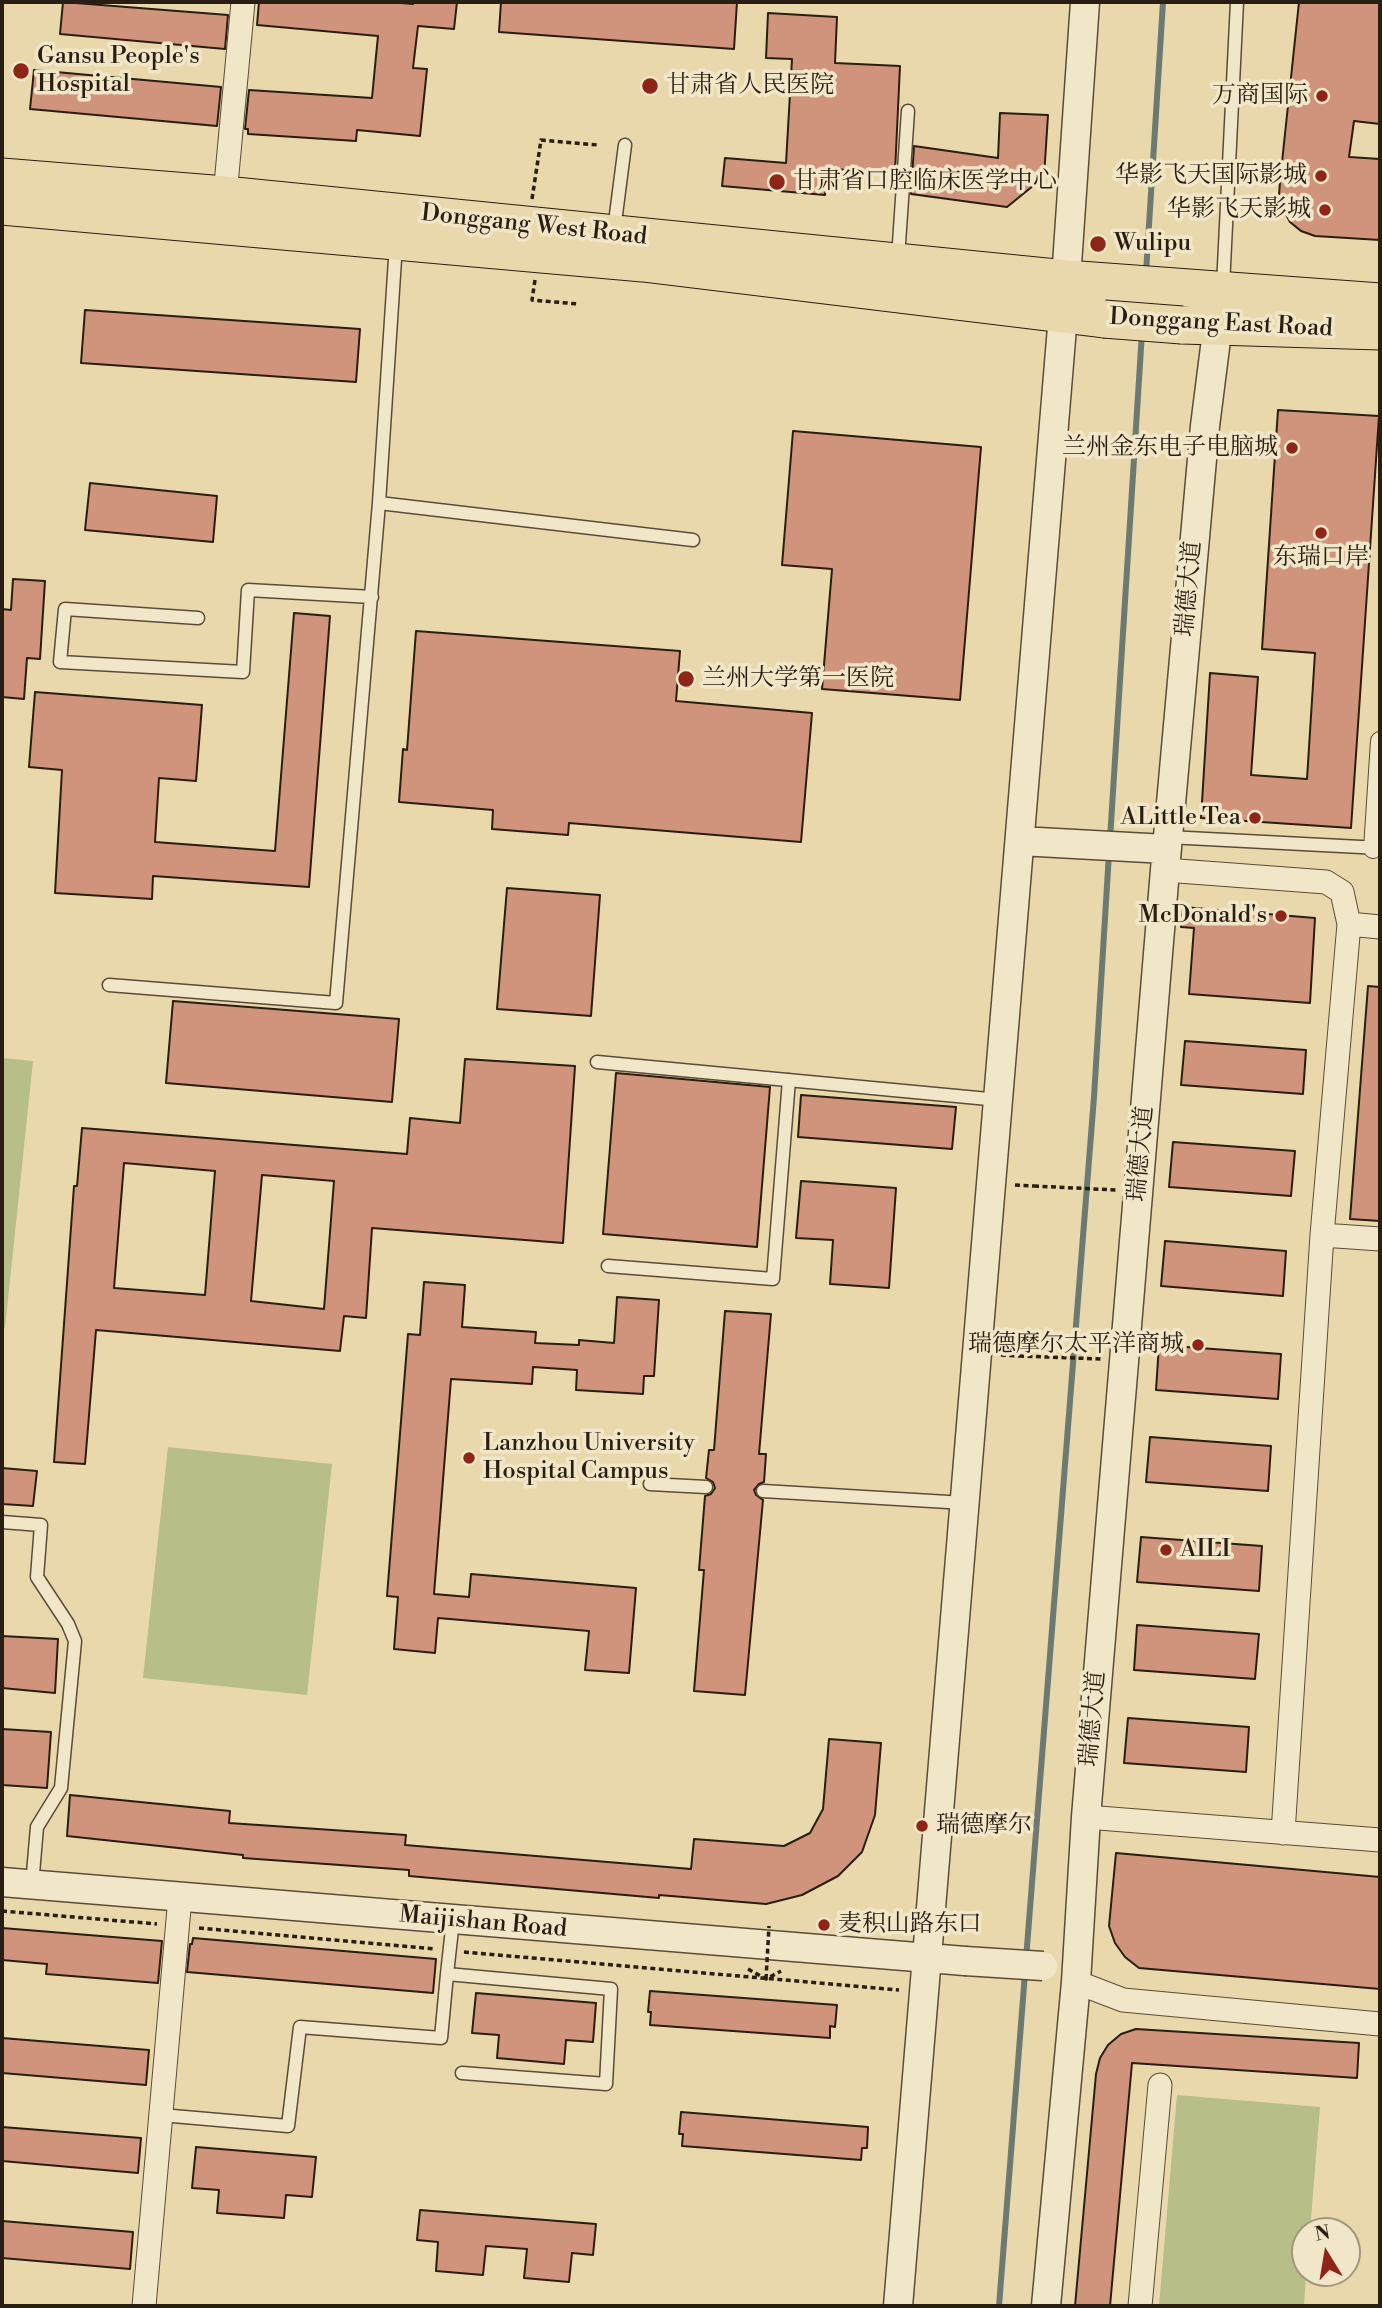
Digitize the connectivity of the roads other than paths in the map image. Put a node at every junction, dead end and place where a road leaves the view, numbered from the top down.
1 (243, 2) edge
2 (1085, 2) edge
3 (1237, 2) edge
4 (908, 111) dead end
5 (625, 145) dead end
6 (2, 177) edge
7 (225, 195) junction
8 (2, 206) edge
9 (614, 234) junction
10 (397, 240) junction
11 (898, 262) junction
12 (1066, 279) junction
13 (1210, 289) junction
14 (1380, 302) edge
15 (1062, 315) junction
16 (1199, 326) junction
17 (1380, 331) edge
18 (379, 503) junction
19 (693, 540) dead end
20 (372, 597) junction
21 (198, 618) dead end
22 (1380, 741) edge
23 (1020, 841) junction
24 (1377, 848) edge
25 (1166, 852) junction
26 (1349, 925) junction
27 (1380, 927) edge
28 (109, 985) dead end
29 (597, 1062) dead end
30 (789, 1080) junction
31 (999, 1100) junction
32 (1322, 1235) junction
33 (1380, 1239) edge
34 (608, 1266) dead end
35 (650, 1484) dead end
36 (706, 1487) dead end
37 (763, 1490) dead end
38 (965, 1503) junction
39 (2, 1522) edge
40 (1086, 1817) junction
41 (1283, 1833) junction
42 (1380, 1840) edge
43 (2, 1882) edge
44 (32, 1885) junction
45 (180, 1897) junction
46 (453, 1920) junction
47 (928, 1959) junction
48 (447, 1974) junction
49 (1076, 1982) junction
50 (1380, 2024) edge
51 (462, 2073) dead end
52 (1160, 2085) dead end
53 (161, 2115) junction
54 (144, 2306) edge
55 (898, 2306) edge
56 (1046, 2306) edge
57 (1140, 2306) edge

1 - 7 street
2 - 12 street
3 - 13 lane, 瑞德大道
4 - 11 lane
5 - 9 lane
6 - 7 main road, Donggang West Road
7 - 9 main road, Donggang West Road
8 - 10 main road, Donggang West Road
9 - 11 main road, Donggang West Road
10 - 15 main road, Donggang West Road
10 - 18 lane
11 - 12 main road, Donggang West Road
12 - 13 main road, Donggang East Road
12 - 15 street
13 - 14 main road, Donggang East Road
13 - 16 street, 瑞德大道
15 - 16 main road, Donggang East Road, bridge
15 - 23 street
16 - 17 main road, Donggang East Road
16 - 25 street, 瑞德大道
18 - 19 lane
18 - 20 lane
20 - 21 lane
20 - 28 lane
22 - 24 street
23 - 25 street
23 - 31 street
24 - 25 lane
25 - 26 street
25 - 40 street, 瑞德大道
26 - 27 street
26 - 32 street
29 - 30 lane
30 - 31 lane
30 - 34 lane
31 - 38 street
32 - 33 street
32 - 41 street
35 - 36 lane
37 - 38 lane
38 - 47 street
39 - 44 lane
40 - 41 street
40 - 49 street, 瑞德大道
41 - 42 street
43 - 44 street, Maijishan Road
44 - 45 street, Maijishan Road
45 - 46 street, Maijishan Road
45 - 53 street
46 - 47 street, Maijishan Road
46 - 48 lane
47 - 49 street, Maijishan Road, bridge
47 - 55 street
48 - 51 lane
48 - 53 lane
49 - 50 street
49 - 56 street, 瑞德大道
52 - 57 street
53 - 54 street

